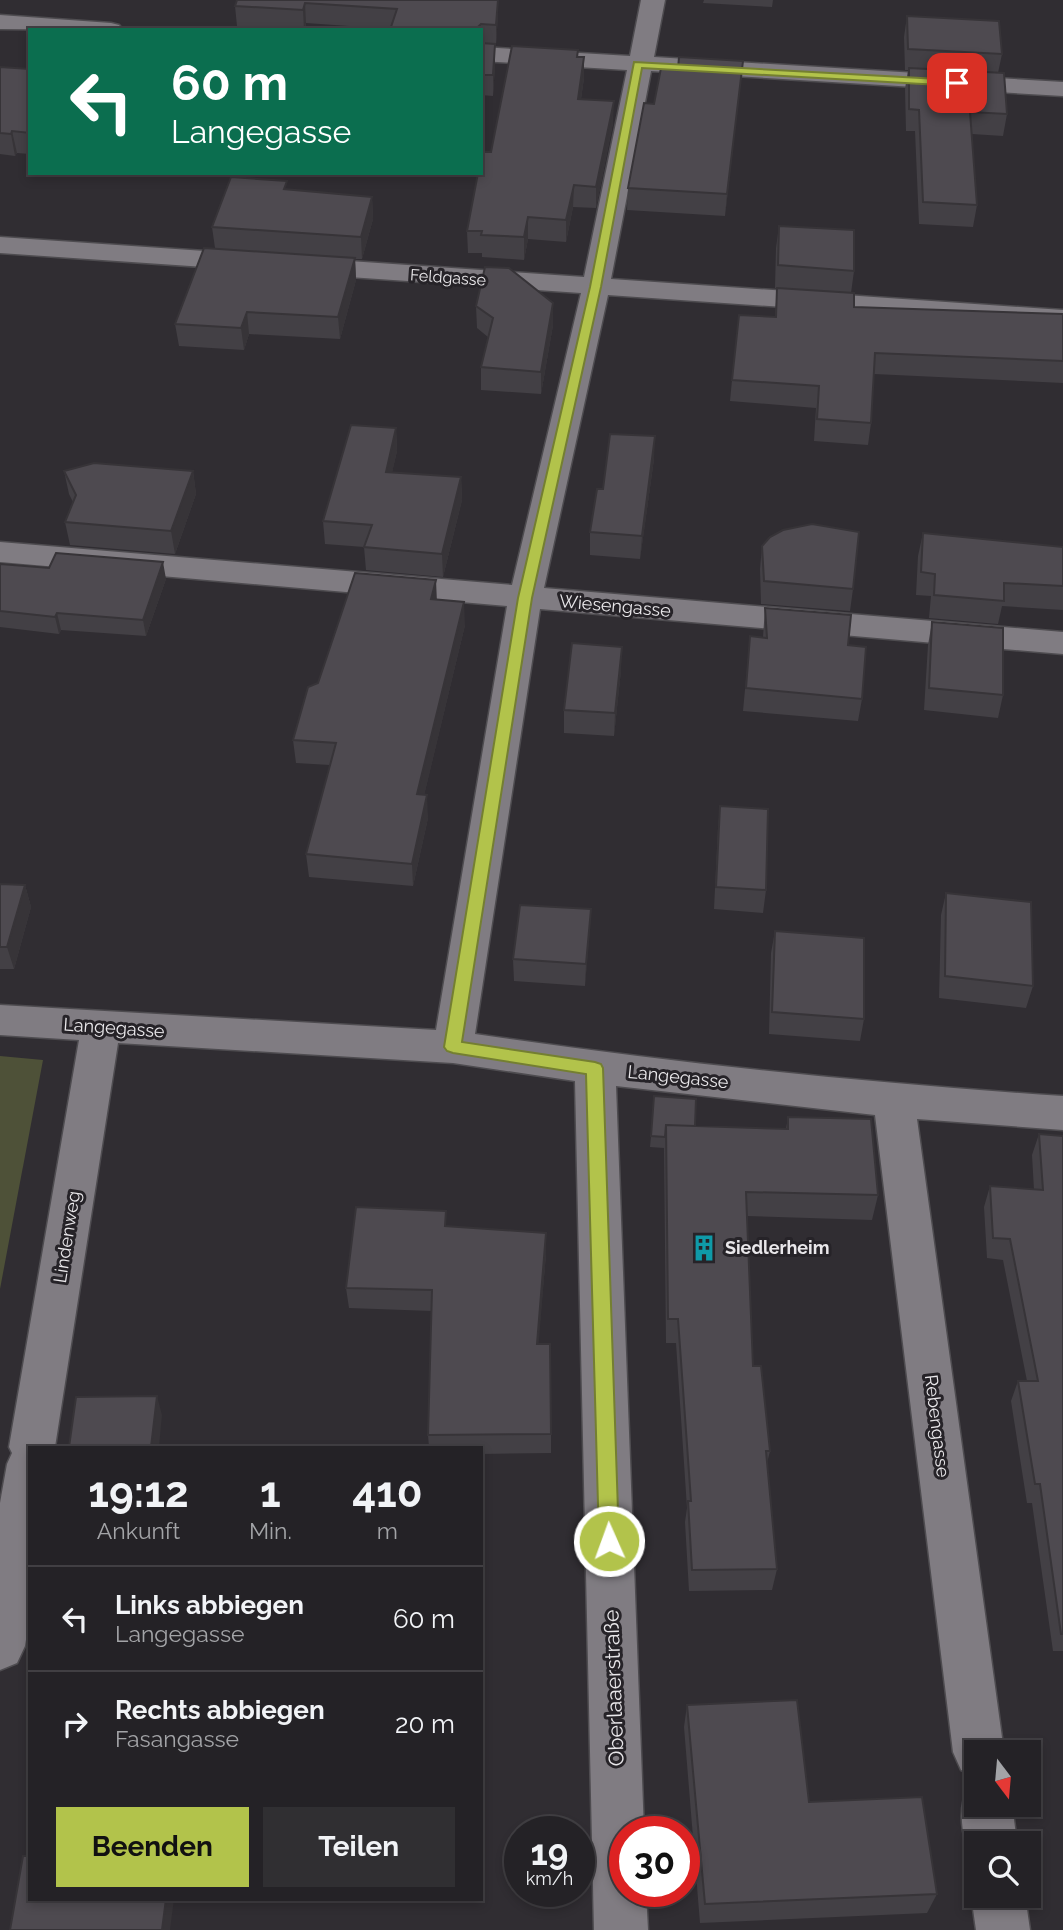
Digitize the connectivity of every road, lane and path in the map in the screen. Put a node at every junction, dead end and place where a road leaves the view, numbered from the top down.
1 (653, 0) edge
2 (0, 22) edge
3 (83, 28) edge
4 (483, 54) edge
5 (638, 65) junction
6 (1063, 89) edge
7 (0, 244) edge
8 (596, 287) junction
9 (1063, 318) edge
10 (0, 552) edge
11 (525, 598) junction
12 (1063, 643) edge
13 (0, 1020) edge
14 (101, 1027) junction
15 (453, 1047) junction
16 (595, 1068) junction
17 (894, 1101) junction
18 (1063, 1113) edge
19 (32, 1446) edge
20 (28, 1476) edge
21 (0, 1646) edge
22 (977, 1740) edge
23 (1000, 1908) edge
24 (621, 1930) edge
25 (1003, 1930) edge

1 - 5 street
2 - 3 street
4 - 5 street
5 - 6 street
5 - 8 street
7 - 8 street, Feldgasse
8 - 9 street, Feldgasse
8 - 11 street
10 - 11 street, Wiesengasse
11 - 12 street, Wiesengasse
11 - 15 street
13 - 14 street, Langegasse
14 - 15 street, Langegasse
14 - 19 street, Lindenweg
15 - 16 street, Langegasse
16 - 17 street, Langegasse
16 - 24 street, Oberlaaerstraße
17 - 18 street, Langegasse
17 - 22 street, Rebengasse
20 - 21 street
23 - 25 street

